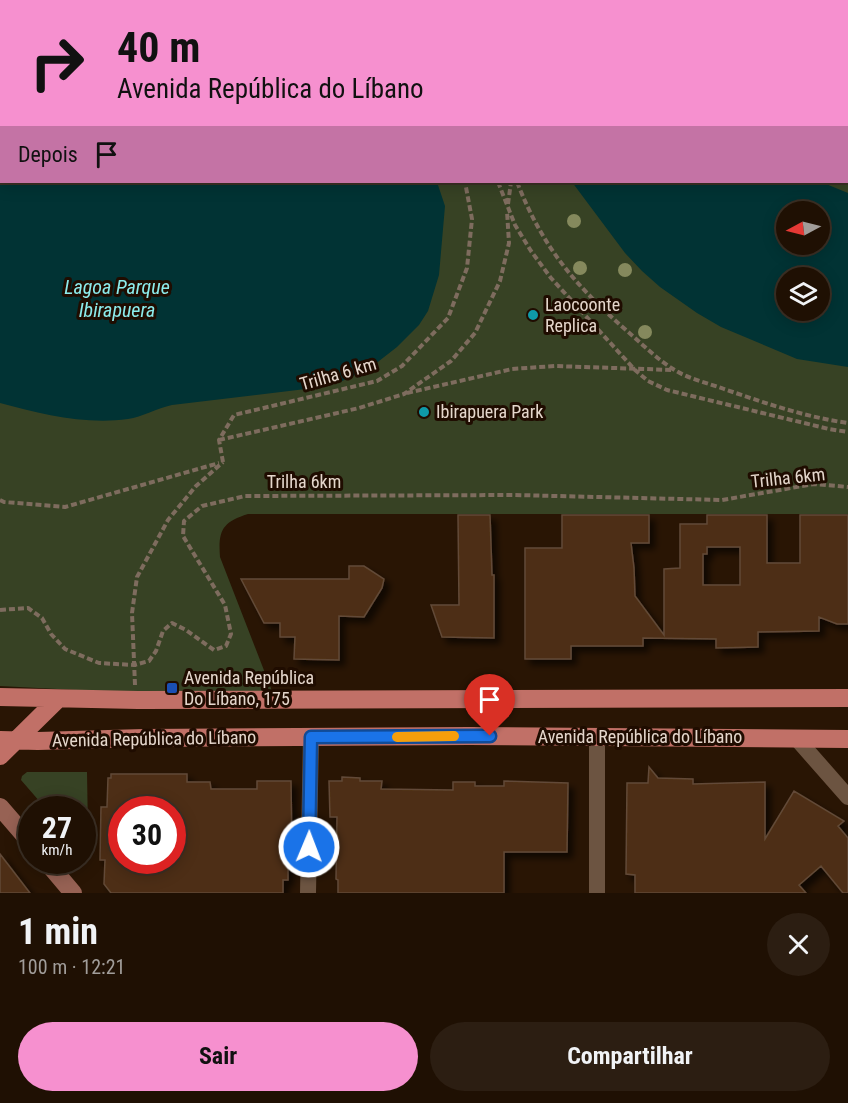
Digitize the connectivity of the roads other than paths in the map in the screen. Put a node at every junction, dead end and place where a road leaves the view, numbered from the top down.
1 (0, 697) edge
2 (848, 698) edge
3 (58, 699) junction
4 (311, 737) junction
5 (597, 737) junction
6 (797, 739) junction
7 (848, 739) edge
8 (8, 740) edge
9 (0, 756) edge
10 (848, 797) edge
11 (0, 807) edge
12 (18, 828) edge
13 (57, 874) edge
14 (73, 893) edge
15 (308, 893) edge
16 (597, 893) edge

1 - 3 main road, Avenida República do Líbano
2 - 3 main road, Avenida República do Líbano
3 - 8 main road
4 - 5 main road, Avenida República do Líbano
4 - 8 main road, Avenida República do Líbano
4 - 15 street
5 - 6 main road, Avenida República do Líbano
5 - 16 street
6 - 7 main road, Avenida República do Líbano
6 - 10 street
8 - 9 main road
11 - 12 street
13 - 14 street

